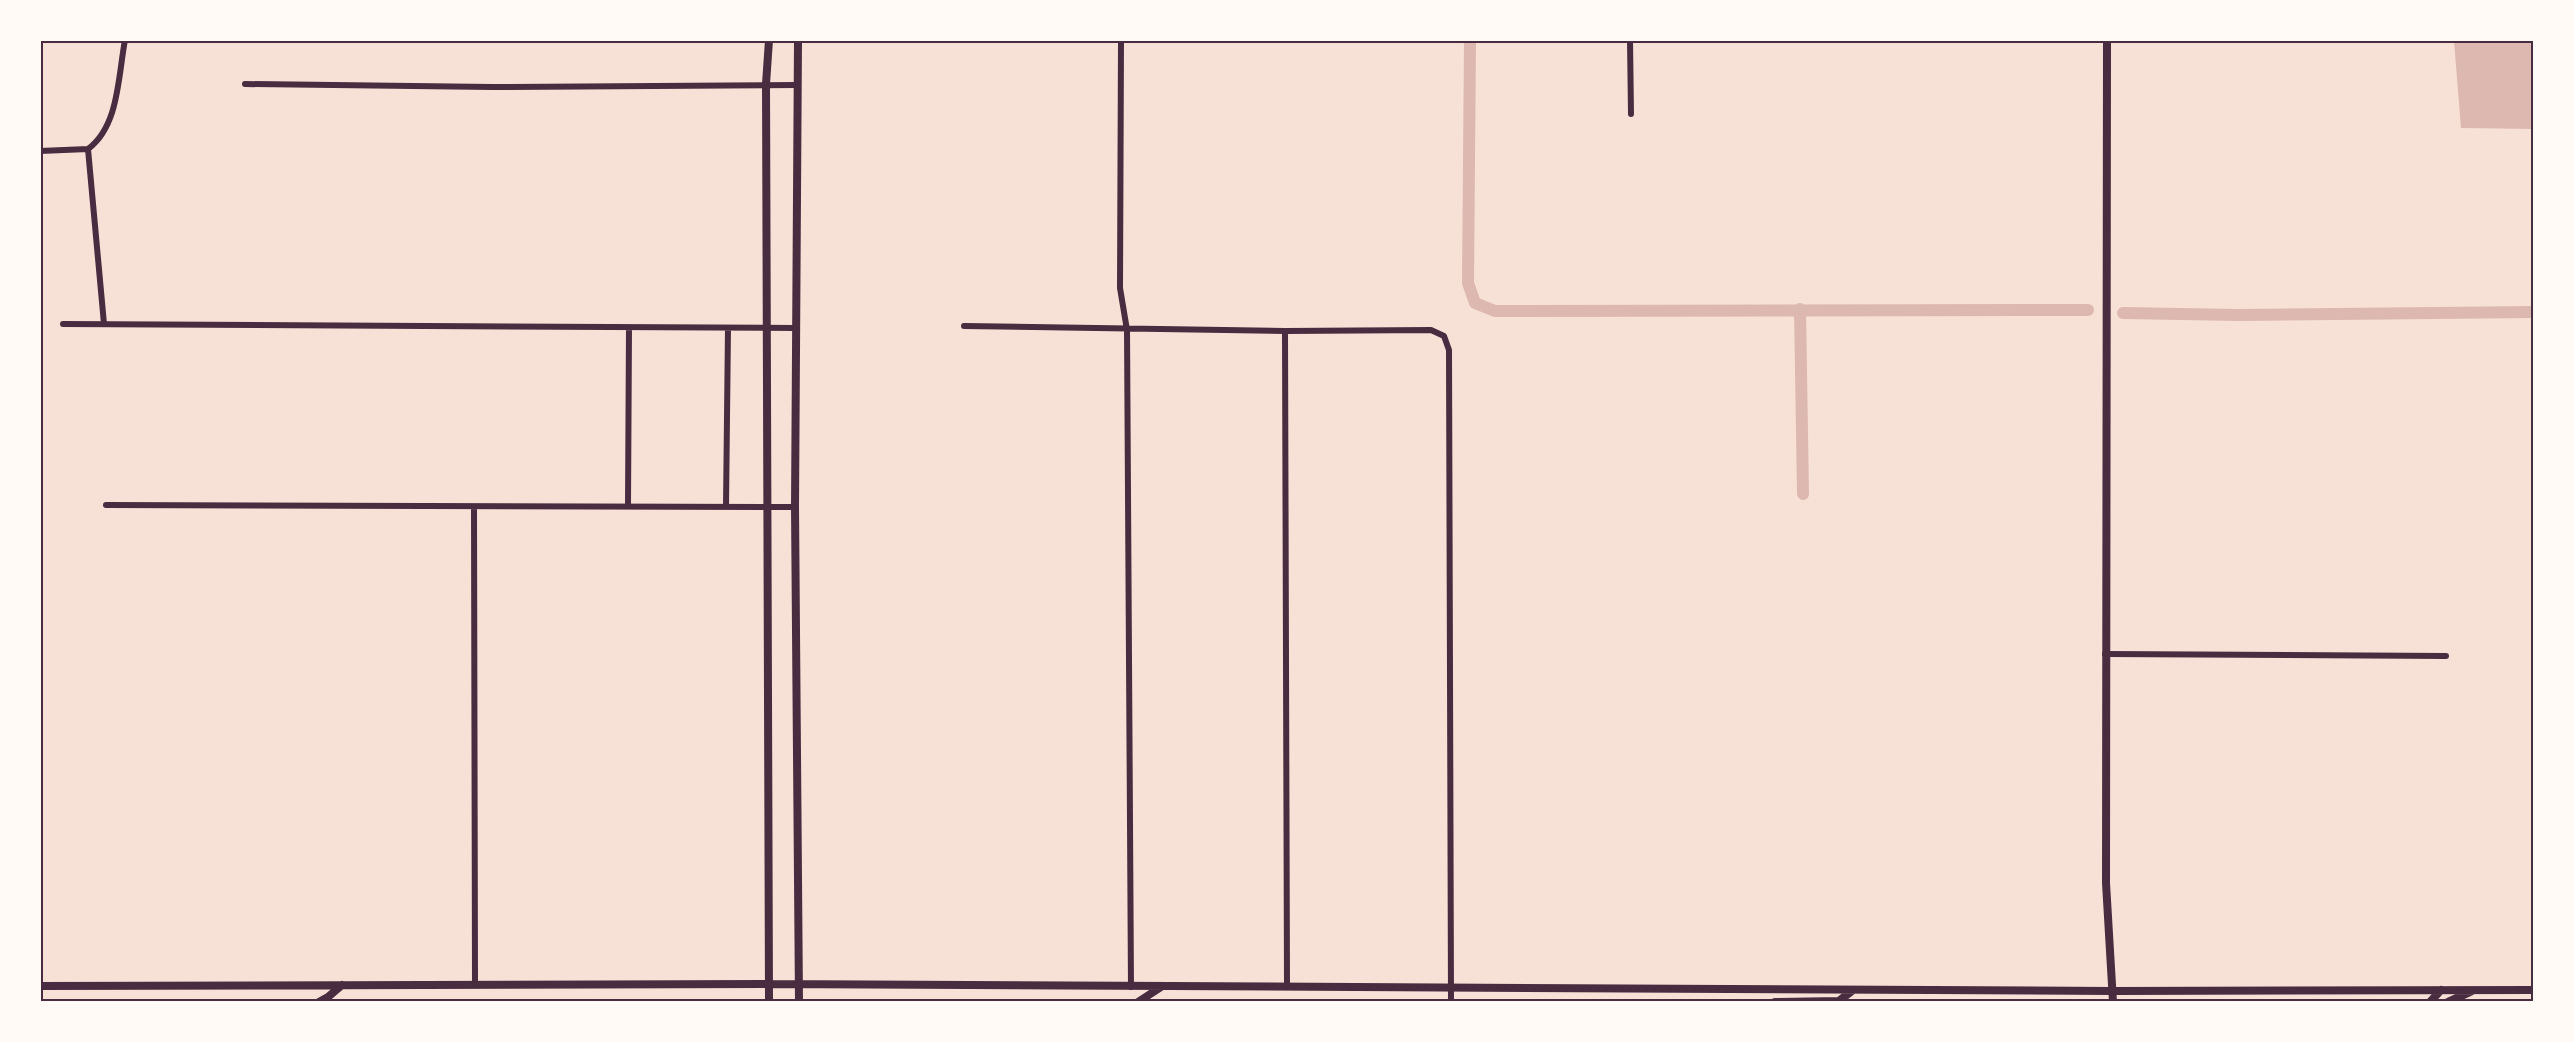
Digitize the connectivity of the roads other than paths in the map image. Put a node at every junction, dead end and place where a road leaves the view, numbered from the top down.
1 (125, 40) edge
2 (769, 40) edge
3 (798, 40) edge
4 (1121, 40) edge
5 (1630, 40) edge
6 (2107, 40) edge
7 (245, 84) dead end
8 (766, 84) junction
9 (797, 85) junction
10 (1631, 114) dead end
11 (88, 149) junction
12 (40, 151) edge
13 (63, 324) dead end
14 (104, 324) junction
15 (964, 326) dead end
16 (628, 328) junction
17 (728, 328) junction
18 (766, 328) junction
19 (795, 328) junction
20 (1127, 330) junction
21 (1285, 331) junction
22 (628, 504) junction
23 (106, 505) dead end
24 (726, 506) junction
25 (474, 507) junction
26 (767, 507) junction
27 (795, 507) junction
28 (2105, 654) junction
29 (2445, 656) dead end
30 (769, 984) junction
31 (342, 985) junction
32 (475, 985) junction
33 (40, 986) edge
34 (799, 986) junction
35 (1131, 987) junction
36 (1161, 987) junction
37 (1287, 987) junction
38 (1451, 988) junction
39 (2475, 989) junction
40 (1854, 990) junction
41 (2441, 990) junction
42 (2534, 990) edge
43 (2113, 991) junction
44 (319, 1002) edge
45 (769, 1002) edge
46 (799, 1002) edge
47 (1138, 1002) edge
48 (1451, 1002) edge
49 (1775, 1002) edge
50 (2113, 1002) edge
51 (2430, 1002) edge
52 (2448, 1002) edge

1 - 11 street
2 - 8 main road
3 - 9 main road
4 - 20 street
5 - 10 street
6 - 28 street
7 - 8 street
8 - 9 street
8 - 18 main road
9 - 19 main road
11 - 12 street
11 - 14 street
13 - 14 street
14 - 16 street
15 - 20 street
16 - 17 street
16 - 22 street
17 - 18 street
17 - 24 street
18 - 19 street
18 - 26 main road
19 - 27 main road
20 - 21 street
20 - 35 street
21 - 37 street
21 - 38 street
22 - 24 street
22 - 25 street
23 - 25 street
24 - 26 street
25 - 32 street
26 - 27 street
26 - 30 main road
27 - 34 main road
28 - 29 street
28 - 43 street
30 - 32 main road
30 - 34 main road
30 - 45 main road
31 - 32 main road
31 - 33 main road
31 - 44 main road
34 - 35 main road
34 - 46 main road
35 - 36 main road
36 - 37 main road
36 - 47 main road
37 - 38 main road
38 - 40 main road
38 - 48 street
39 - 41 main road
39 - 42 main road
39 - 52 main road
40 - 43 main road
40 - 49 main road
41 - 43 main road
41 - 51 main road
43 - 50 street

